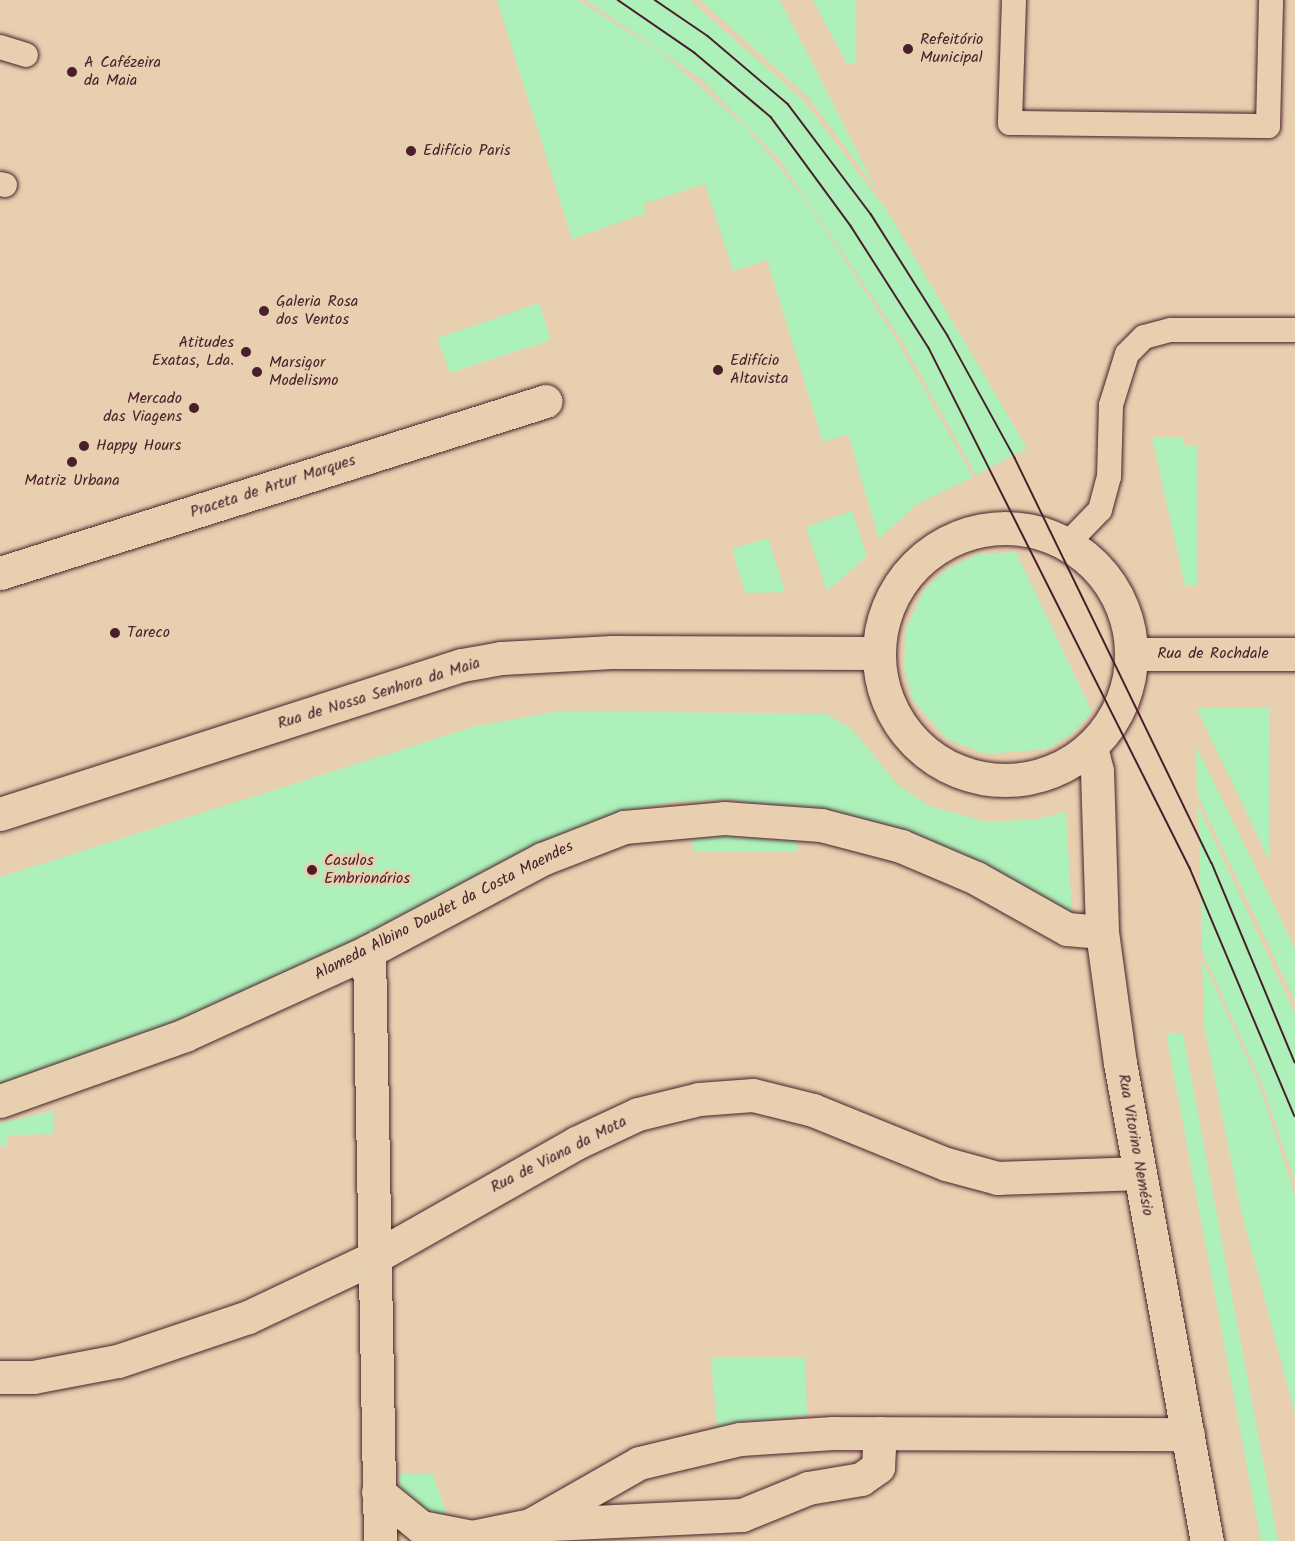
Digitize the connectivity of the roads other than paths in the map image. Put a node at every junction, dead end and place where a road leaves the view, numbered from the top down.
1 (1014, 0) edge
2 (1271, 0) edge
3 (0, 47) edge
4 (26, 55) dead end
5 (1295, 330) edge
6 (546, 401) dead end
7 (1067, 544) junction
8 (0, 573) edge
9 (879, 653) junction
10 (1132, 654) junction
11 (1295, 654) edge
12 (1091, 747) junction
13 (0, 814) edge
14 (1102, 932) junction
15 (369, 951) junction
16 (0, 1101) edge
17 (1140, 1173) junction
18 (373, 1258) junction
19 (0, 1377) edge
20 (880, 1433) junction
21 (1188, 1434) junction
22 (378, 1492) junction
23 (530, 1525) junction
24 (380, 1541) edge
25 (1207, 1541) edge

1 - 2 lane
3 - 4 lane
5 - 7 lane
6 - 8 street, Praceta de Artur Marques
7 - 9 street
7 - 10 street
9 - 12 street
9 - 13 street, Rua de Nossa Senhora da Maia
10 - 11 street, Rua de Rochdale
10 - 12 street
12 - 14 street, Rua Vitorino Nemésio
14 - 15 street, Alameda Albino Daudet da Costa Maendes
14 - 17 street, Rua Vitorino Nemésio
15 - 16 street, Alameda Albino Daudet da Costa Maendes
15 - 18 street
17 - 18 street, Rua de Viana da Mota
17 - 21 street, Rua Vitorino Nemésio
18 - 19 street, Rua de Viana da Mota
18 - 22 street
20 - 21 street
20 - 23 street
20 - 23 street
21 - 25 street, Rua Vitorino Nemésio
22 - 23 street
22 - 24 street

